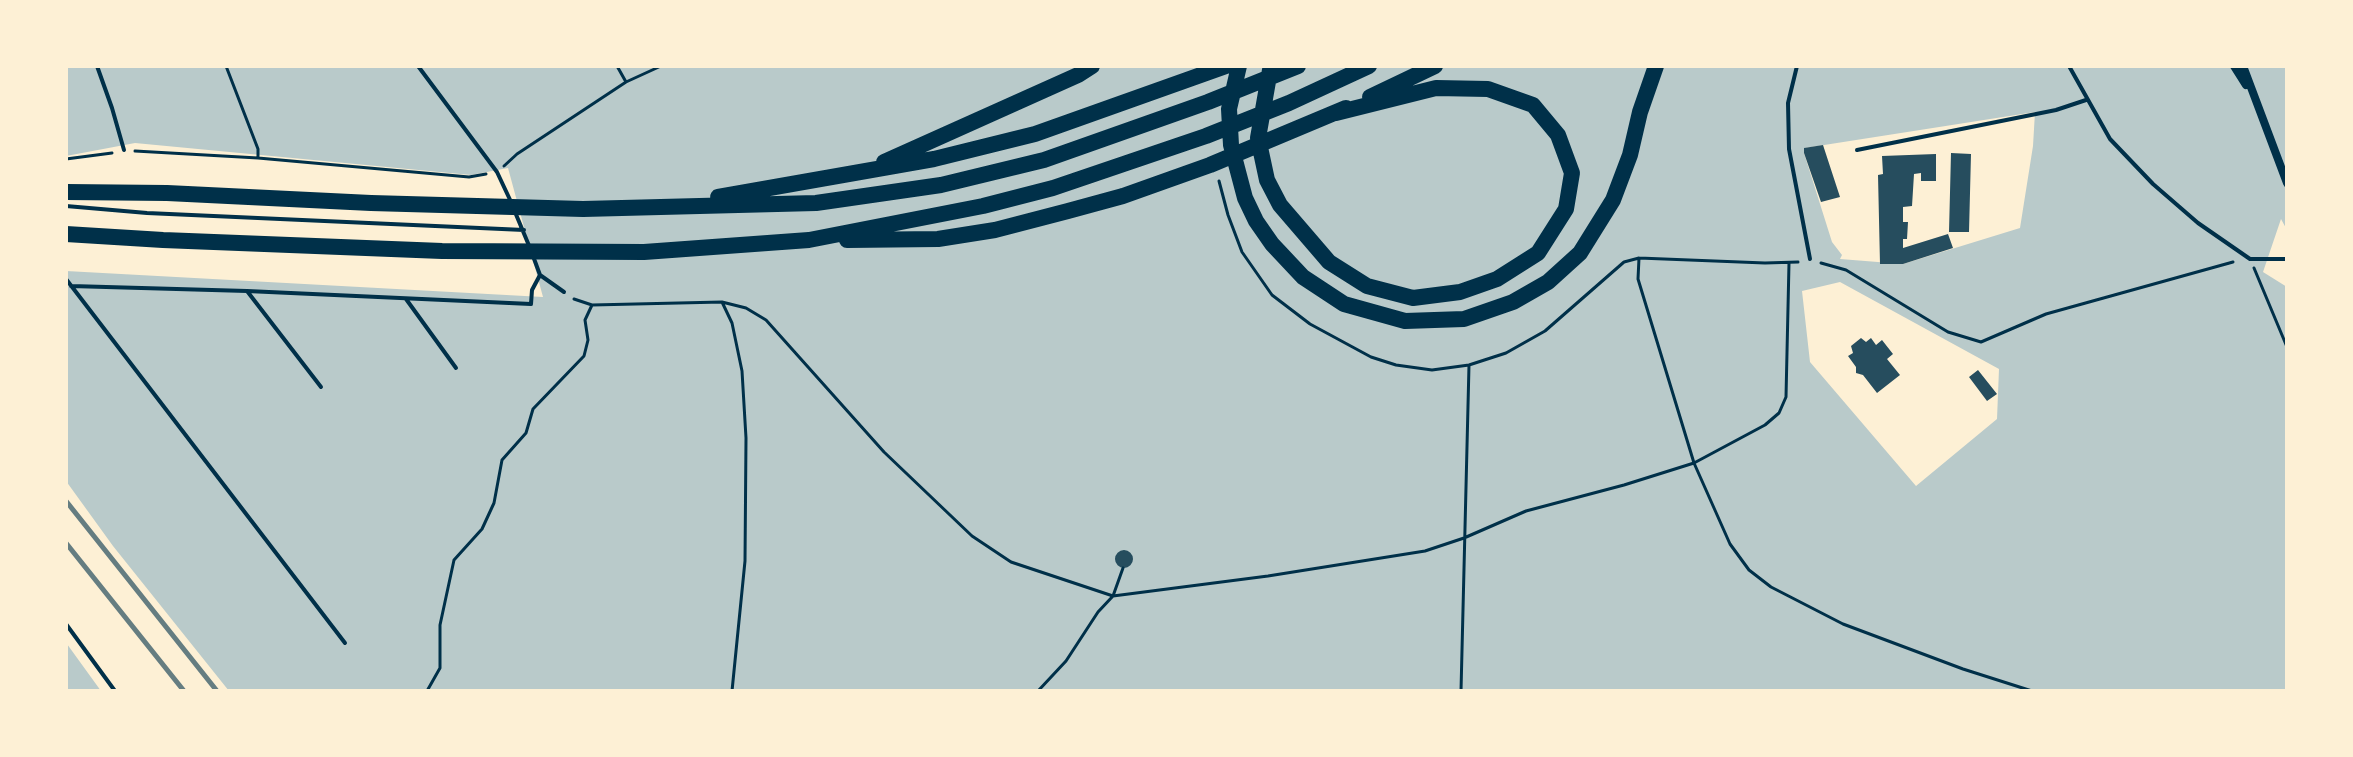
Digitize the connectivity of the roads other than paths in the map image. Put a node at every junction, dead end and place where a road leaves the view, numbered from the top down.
1 (97, 66) edge
2 (418, 66) edge
3 (1092, 66) edge
4 (1239, 66) edge
5 (1271, 66) edge
6 (1298, 66) edge
7 (1369, 66) edge
8 (1435, 66) edge
9 (1656, 66) edge
10 (1797, 66) edge
11 (2069, 66) edge
12 (2234, 66) edge
13 (2243, 66) edge
14 (1219, 69) edge
15 (2086, 100) junction
16 (2258, 103) junction
17 (1336, 113) junction
18 (124, 150) road end
19 (1857, 150) dead end
20 (865, 171) junction
21 (2287, 183) edge
22 (66, 192) edge
23 (66, 206) edge
24 (667, 206) junction
25 (524, 230) junction
26 (66, 234) edge
27 (809, 240) junction
28 (1810, 259) road end
29 (2287, 259) edge
30 (540, 275) junction
31 (66, 279) edge
32 (71, 286) junction
33 (247, 291) junction
34 (564, 292) road end
35 (406, 298) junction
36 (456, 368) dead end
37 (321, 387) dead end
38 (66, 624) edge
39 (345, 643) dead end
40 (115, 691) edge

1 - 18 lane
2 - 25 lane
3 - 20 highway
4 - 9 highway
5 - 17 highway
6 - 24 highway
7 - 27 highway
8 - 17 highway
10 - 28 lane
11 - 15 lane
12 - 16 street
13 - 16 street
14 - 20 highway
15 - 19 lane
15 - 29 lane
16 - 21 street
17 - 27 highway
20 - 24 highway
22 - 24 highway
23 - 25 lane
25 - 30 lane
26 - 27 highway
30 - 34 lane
30 - 35 lane
31 - 32 lane
32 - 33 lane
32 - 39 lane
33 - 35 lane
33 - 37 lane
35 - 36 lane
38 - 40 lane

